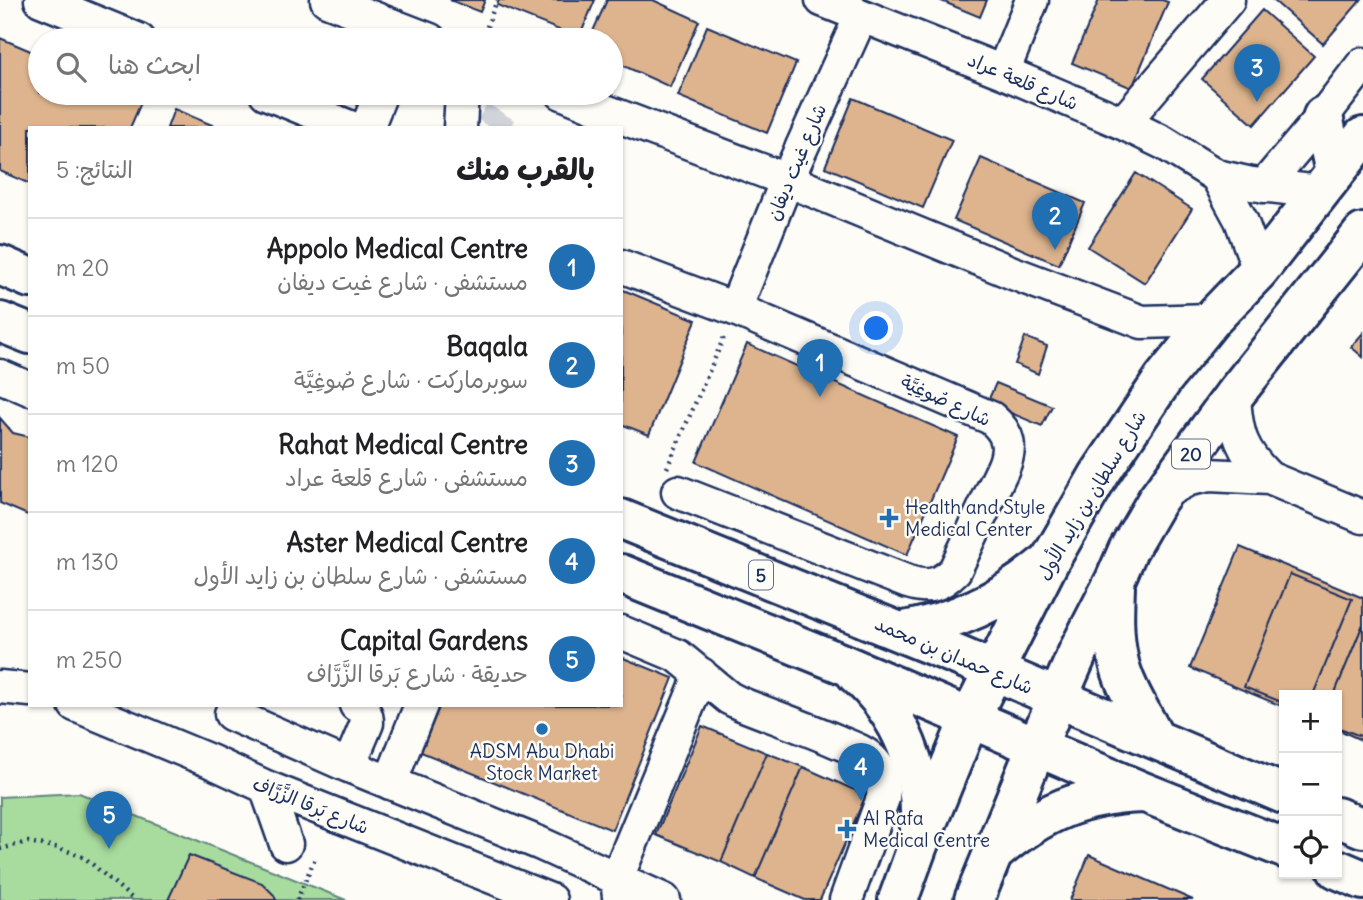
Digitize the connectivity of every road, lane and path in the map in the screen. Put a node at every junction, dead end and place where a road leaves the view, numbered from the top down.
1 (41, 0) edge
2 (327, 0) edge
3 (497, 0) edge
4 (822, 0) edge
5 (1032, 0) edge
6 (1228, 0) edge
7 (861, 16) junction
8 (110, 28) edge
9 (391, 28) edge
10 (486, 28) edge
11 (1363, 64) edge
12 (1003, 72) junction
13 (296, 105) edge
14 (376, 105) edge
15 (461, 105) edge
16 (586, 112) edge
17 (1323, 116) junction
18 (1123, 123) junction
19 (347, 126) edge
20 (368, 126) edge
21 (460, 126) edge
22 (1363, 137) edge
23 (1217, 176) junction
24 (787, 180) junction
25 (1328, 183) junction
26 (1264, 186) junction
27 (1363, 233) edge
28 (0, 265) edge
29 (623, 266) edge
30 (1347, 268) edge
31 (1259, 270) junction
32 (28, 277) edge
33 (735, 309) junction
34 (1211, 320) junction
35 (0, 322) edge
36 (28, 333) edge
37 (0, 376) edge
38 (28, 387) edge
39 (1234, 395) junction
40 (1269, 478) junction
41 (670, 485) joint
42 (1157, 500) junction
43 (1363, 517) edge
44 (623, 520) edge
45 (1049, 562) junction
46 (623, 575) edge
47 (1115, 580) junction
48 (900, 632) junction
49 (623, 633) edge
50 (843, 664) junction
51 (993, 671) junction
52 (701, 674) junction
53 (0, 687) edge
54 (28, 690) edge
55 (1058, 698) junction
56 (80, 707) edge
57 (359, 707) edge
58 (420, 707) edge
59 (233, 710) edge
60 (970, 718) junction
61 (1154, 737) junction
62 (1036, 748) junction
63 (210, 761) junction
64 (349, 766) junction
65 (390, 783) junction
66 (266, 787) junction
67 (1279, 792) edge
68 (1143, 793) junction
69 (1342, 819) edge
70 (1363, 828) edge
71 (539, 843) junction
72 (286, 844) dead end
73 (918, 845) junction
74 (1279, 846) edge
75 (0, 849) edge
76 (996, 851) junction
77 (316, 856) dead end
78 (1342, 871) edge
79 (1363, 880) edge
80 (618, 889) edge
81 (537, 895) edge
82 (134, 900) edge
83 (297, 900) edge
84 (664, 900) edge
85 (846, 900) edge
86 (898, 900) edge
87 (974, 900) edge

1 - 8 street
2 - 9 street
3 - 10 path
4 - 7 street, شارع قلعة عراد
5 - 12 street
6 - 18 street
7 - 12 street, شارع قلعة عراد
7 - 24 street, شارع غيت ديفان
11 - 17 street
12 - 18 street, شارع قلعة عراد
13 - 19 street
14 - 20 street
15 - 21 street
16 - 24 street
17 - 25 main road
17 - 26 street
18 - 23 street, شارع قلعة عراد
22 - 25 main road, شارع سلطان بن زايد الأول
23 - 26 street, شارع قلعة عراد
23 - 31 street, شارع قلعة عراد
24 - 33 street, شارع غيت ديفان
24 - 34 street
25 - 26 street, شارع قلعة عراد
25 - 31 main road, شارع سلطان بن زايد الأول
27 - 30 main road, 20
28 - 32 main road
29 - 33 street, شارع صُوغِيَّة
30 - 39 main road, 20
31 - 34 main road, شارع سلطان بن زايد الأول
33 - 41 path
33 - 41 street, شارع صُوغِيَّة
34 - 45 main road, شارع سلطان بن زايد الأول
35 - 36 main road
37 - 38 street
39 - 40 street
39 - 42 main road, 20
40 - 42 street
40 - 43 street
42 - 47 main road, 20
44 - 48 main road, شارع حمدان بن محمد / 5
45 - 48 main road
45 - 51 main road, شارع سلطان بن زايد الأول
46 - 50 main road
47 - 55 main road, 20
47 - 61 main road
48 - 51 main road, شارع حمدان بن محمد / 5
49 - 52 street
50 - 60 main road
50 - 73 main road
51 - 55 main road, شارع حمدان بن محمد / 5
51 - 60 main road, شارع سلطان بن زايد الأول
52 - 80 street
52 - 85 street
53 - 54 street
55 - 61 main road, شارع حمدان بن محمد / 5
55 - 62 main road, 20
56 - 63 street, شارع بَرقا الزَّرَّاف
57 - 64 street
58 - 65 street
59 - 63 street
59 - 64 street
60 - 62 main road
60 - 73 main road, شارع سلطان بن زايد الأول
61 - 67 main road, شارع حمدان بن محمد / 5
62 - 68 main road
62 - 76 main road, 20
63 - 66 street, شارع بَرقا الزَّرَّاف
64 - 65 street
65 - 71 street
66 - 72 street
66 - 81 street, شارع بَرقا الزَّرَّاف
68 - 74 main road
68 - 76 main road
69 - 70 main road
71 - 80 street
71 - 81 street
73 - 86 main road, شارع سلطان بن زايد الأول
75 - 82 path
76 - 87 main road, 20
77 - 83 path
78 - 79 main road
80 - 84 street

